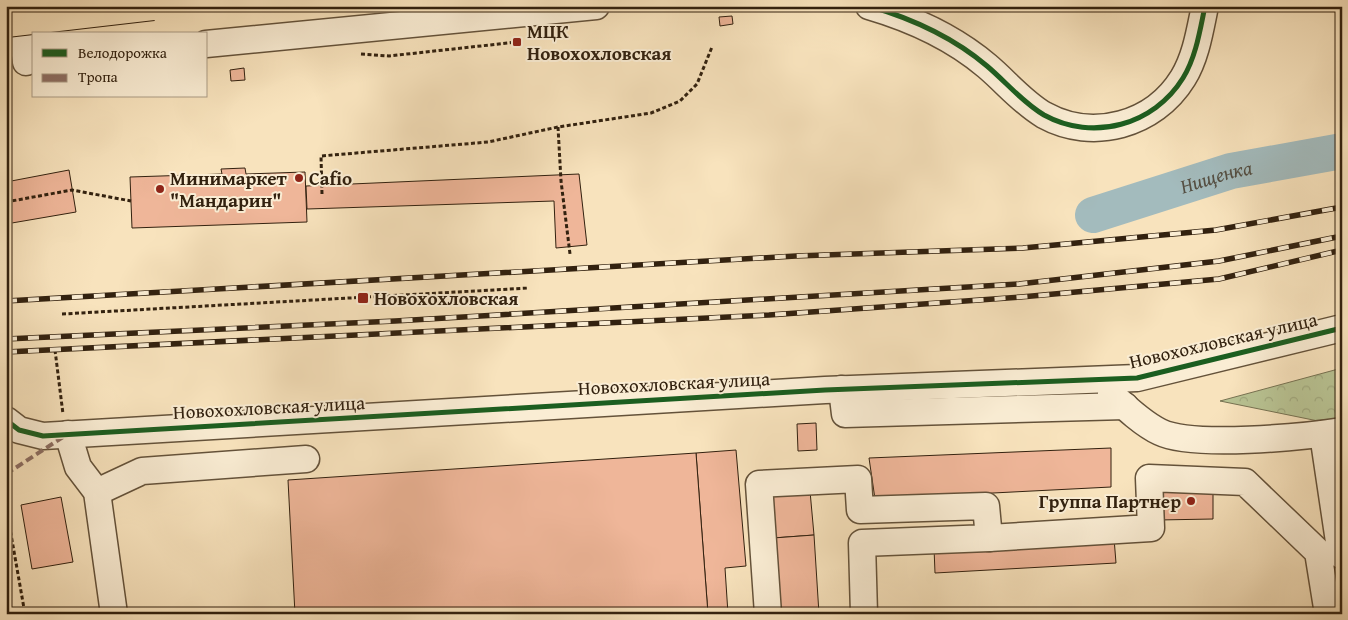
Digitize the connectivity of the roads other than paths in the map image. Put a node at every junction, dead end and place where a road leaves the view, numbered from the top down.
1 (18, 6) edge
2 (153, 6) edge
3 (596, 6) edge
4 (869, 6) edge
5 (1196, 6) edge
6 (1205, 6) edge
7 (6, 23) edge
8 (208, 44) edge
9 (1196, 44) junction
10 (22, 64) edge
11 (1342, 328) edge
12 (1096, 380) junction
13 (842, 389) junction
14 (1125, 406) junction
15 (6, 420) edge
16 (66, 428) junction
17 (1332, 433) edge
18 (306, 459) dead end
19 (97, 492) junction
20 (860, 510) junction
21 (989, 538) junction
22 (862, 543) junction
23 (1341, 555) edge
24 (114, 614) edge
25 (768, 614) edge
26 (864, 614) edge
27 (1328, 614) edge

1 - 10 street
2 - 7 main road, bridge
3 - 8 street
4 - 9 street
5 - 9 street
6 - 9 street
11 - 12 street, Новохохловская улица
12 - 13 street, Новохохловская улица
12 - 14 street
13 - 14 street
13 - 16 street, Новохохловская улица
14 - 17 street
15 - 16 street, Новохохловская улица
16 - 19 street
17 - 23 street
18 - 19 street
19 - 24 street
20 - 21 street
20 - 22 street
20 - 25 street
21 - 22 street
21 - 27 street
22 - 26 street

